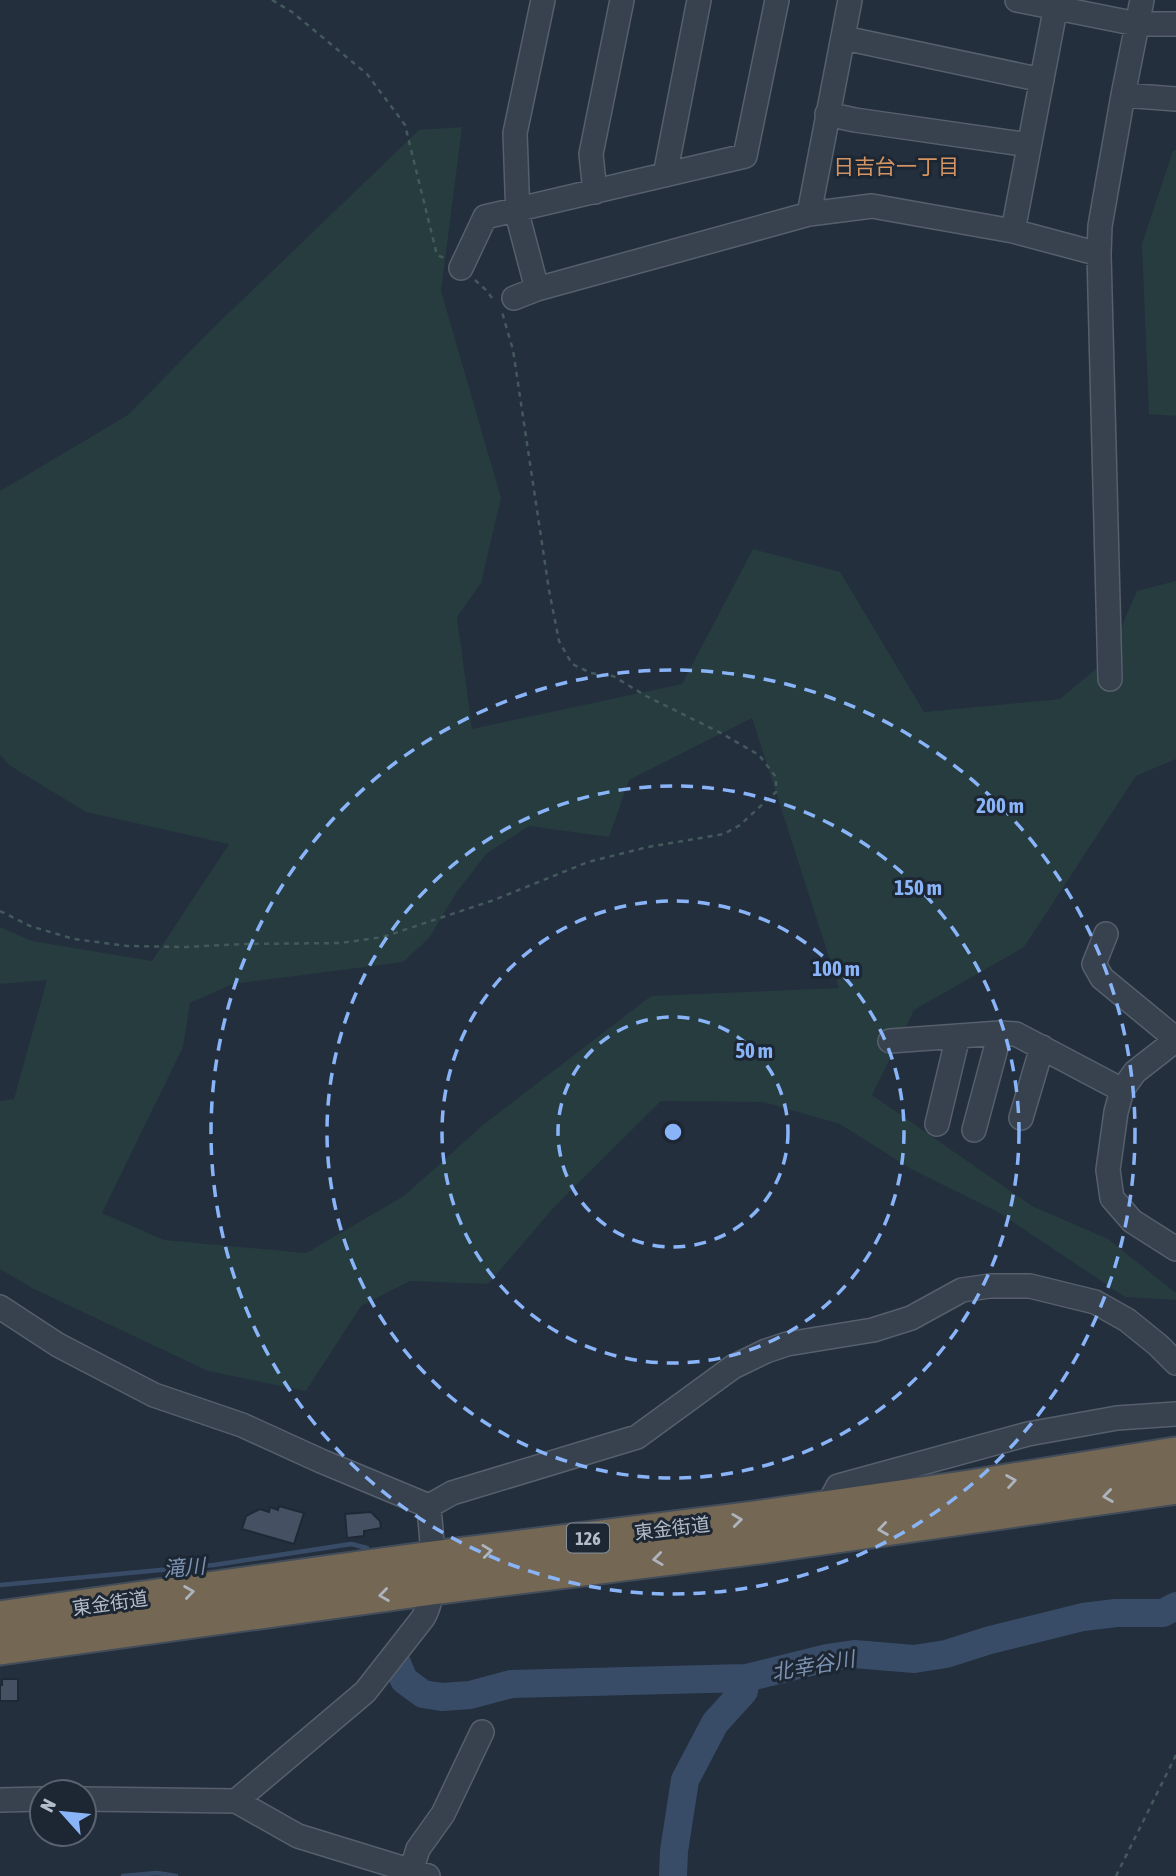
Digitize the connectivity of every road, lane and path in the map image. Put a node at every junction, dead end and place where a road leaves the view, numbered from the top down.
1 (272, 0) edge
2 (543, 0) edge
3 (622, 0) edge
4 (699, 0) edge
5 (777, 0) edge
6 (850, 0) edge
7 (1017, 0) edge
8 (1142, 0) edge
9 (1056, 4) edge
10 (1137, 24) junction
11 (1176, 24) edge
12 (844, 38) junction
13 (1042, 80) junction
14 (1123, 95) junction
15 (1176, 99) edge
16 (827, 114) junction
17 (1029, 145) junction
18 (665, 175) junction
19 (595, 192) junction
20 (518, 210) junction
21 (809, 214) junction
22 (1013, 231) junction
23 (1099, 254) junction
24 (461, 268) junction
25 (537, 289) junction
26 (503, 303) junction
27 (1110, 679) dead end
28 (0, 911) edge
29 (1106, 934) dead end
30 (1000, 1032) junction
31 (958, 1036) junction
32 (1176, 1040) edge
33 (890, 1041) dead end
34 (1042, 1047) junction
35 (1122, 1090) junction
36 (1021, 1118) dead end
37 (937, 1124) dead end
38 (974, 1130) dead end
39 (1176, 1249) edge
40 (0, 1307) edge
41 (1176, 1362) edge
42 (1176, 1414) edge
43 (966, 1451) junction
44 (1176, 1454) edge
45 (1176, 1486) edge
46 (972, 1502) junction
47 (429, 1506) junction
48 (827, 1507) junction
49 (432, 1573) junction
50 (0, 1618) edge
51 (0, 1648) edge
52 (482, 1732) dead end
53 (1176, 1755) edge
54 (28, 1799) edge
55 (98, 1799) edge
56 (0, 1800) edge
57 (236, 1801) junction
58 (420, 1873) edge
59 (1116, 1876) edge

1 - 24 path
2 - 20 street
3 - 19 street
4 - 18 street
5 - 18 street
6 - 12 street
7 - 9 street
8 - 10 street
9 - 10 street
9 - 13 street
10 - 11 street
10 - 14 street
12 - 13 street
12 - 16 street
13 - 17 street
14 - 15 street
14 - 23 street
16 - 17 street
16 - 21 street
17 - 22 street
18 - 19 street
19 - 20 street
20 - 24 street
20 - 25 street
21 - 22 street
21 - 25 street
22 - 23 street
23 - 27 street
24 - 26 path
25 - 26 street
26 - 28 path
29 - 32 street
30 - 31 street
30 - 34 street
30 - 38 street
31 - 33 street
31 - 37 street
32 - 35 street
34 - 35 street
34 - 36 street
35 - 39 street
40 - 47 street
41 - 47 street
42 - 43 street
43 - 46 street
43 - 48 street
46 -> 44 highway, 東金街道 / 126
45 -> 46 highway, 東金街道 / 126
46 - 48 highway, 東金街道 / 126
46 -> 49 highway, 東金街道 / 126
47 - 49 street
49 -> 48 highway, 東金街道 / 126
50 -> 49 highway, 東金街道 / 126
49 -> 51 highway, 東金街道 / 126
49 - 57 street
52 - 58 street
53 - 59 path
54 - 56 street
55 - 57 street
57 - 58 street

